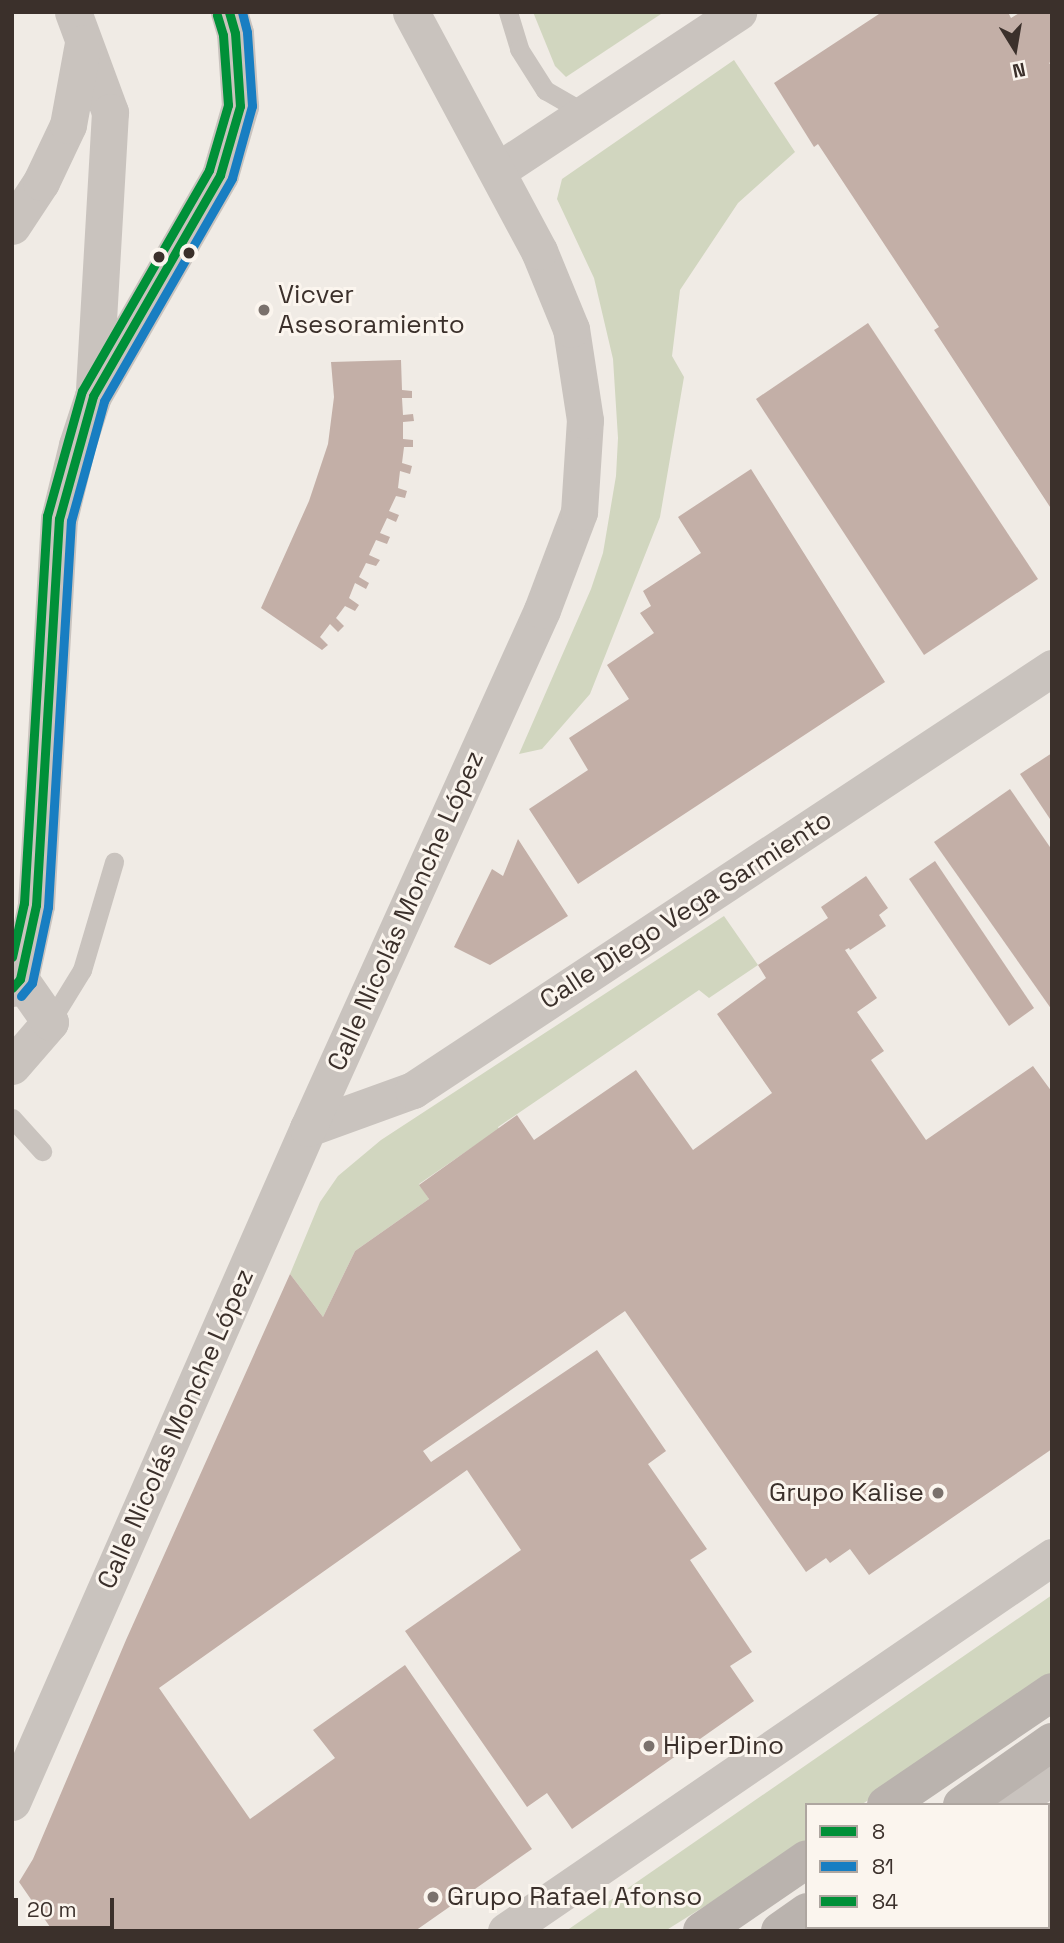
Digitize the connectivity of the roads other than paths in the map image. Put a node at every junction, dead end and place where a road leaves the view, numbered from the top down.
1 (54, 12) edge
2 (229, 12) edge
3 (411, 12) edge
4 (508, 12) edge
5 (738, 12) edge
6 (78, 27) edge
7 (585, 113) junction
8 (497, 171) junction
9 (12, 226) edge
10 (93, 396) junction
11 (1052, 668) edge
12 (114, 862) dead end
13 (16, 984) edge
14 (50, 1022) junction
15 (12, 1066) edge
16 (12, 1118) edge
17 (308, 1128) junction
18 (42, 1151) dead end
19 (1052, 1557) edge
20 (1052, 1692) edge
21 (1052, 1742) edge
22 (1052, 1776) edge
23 (12, 1802) edge
24 (889, 1803) edge
25 (965, 1803) edge
26 (1014, 1803) edge
27 (805, 1860) edge
28 (805, 1913) edge
29 (506, 1931) edge
30 (702, 1931) edge
31 (780, 1931) edge

1 - 6 street
2 - 10 street
3 - 8 street, Calle Nicolás Monche López
4 - 7 lane
5 - 7 street
6 - 9 street
6 - 10 street
7 - 8 street
8 - 17 street, Calle Nicolás Monche López
10 - 13 street
11 - 17 street, Calle Diego Vega Sarmiento
12 - 14 lane
13 - 14 street
14 - 15 street
16 - 18 lane
17 - 23 street, Calle Nicolás Monche López
19 - 29 street
20 - 24 street
21 - 25 street
22 - 26 street
27 - 30 street
28 - 31 street

